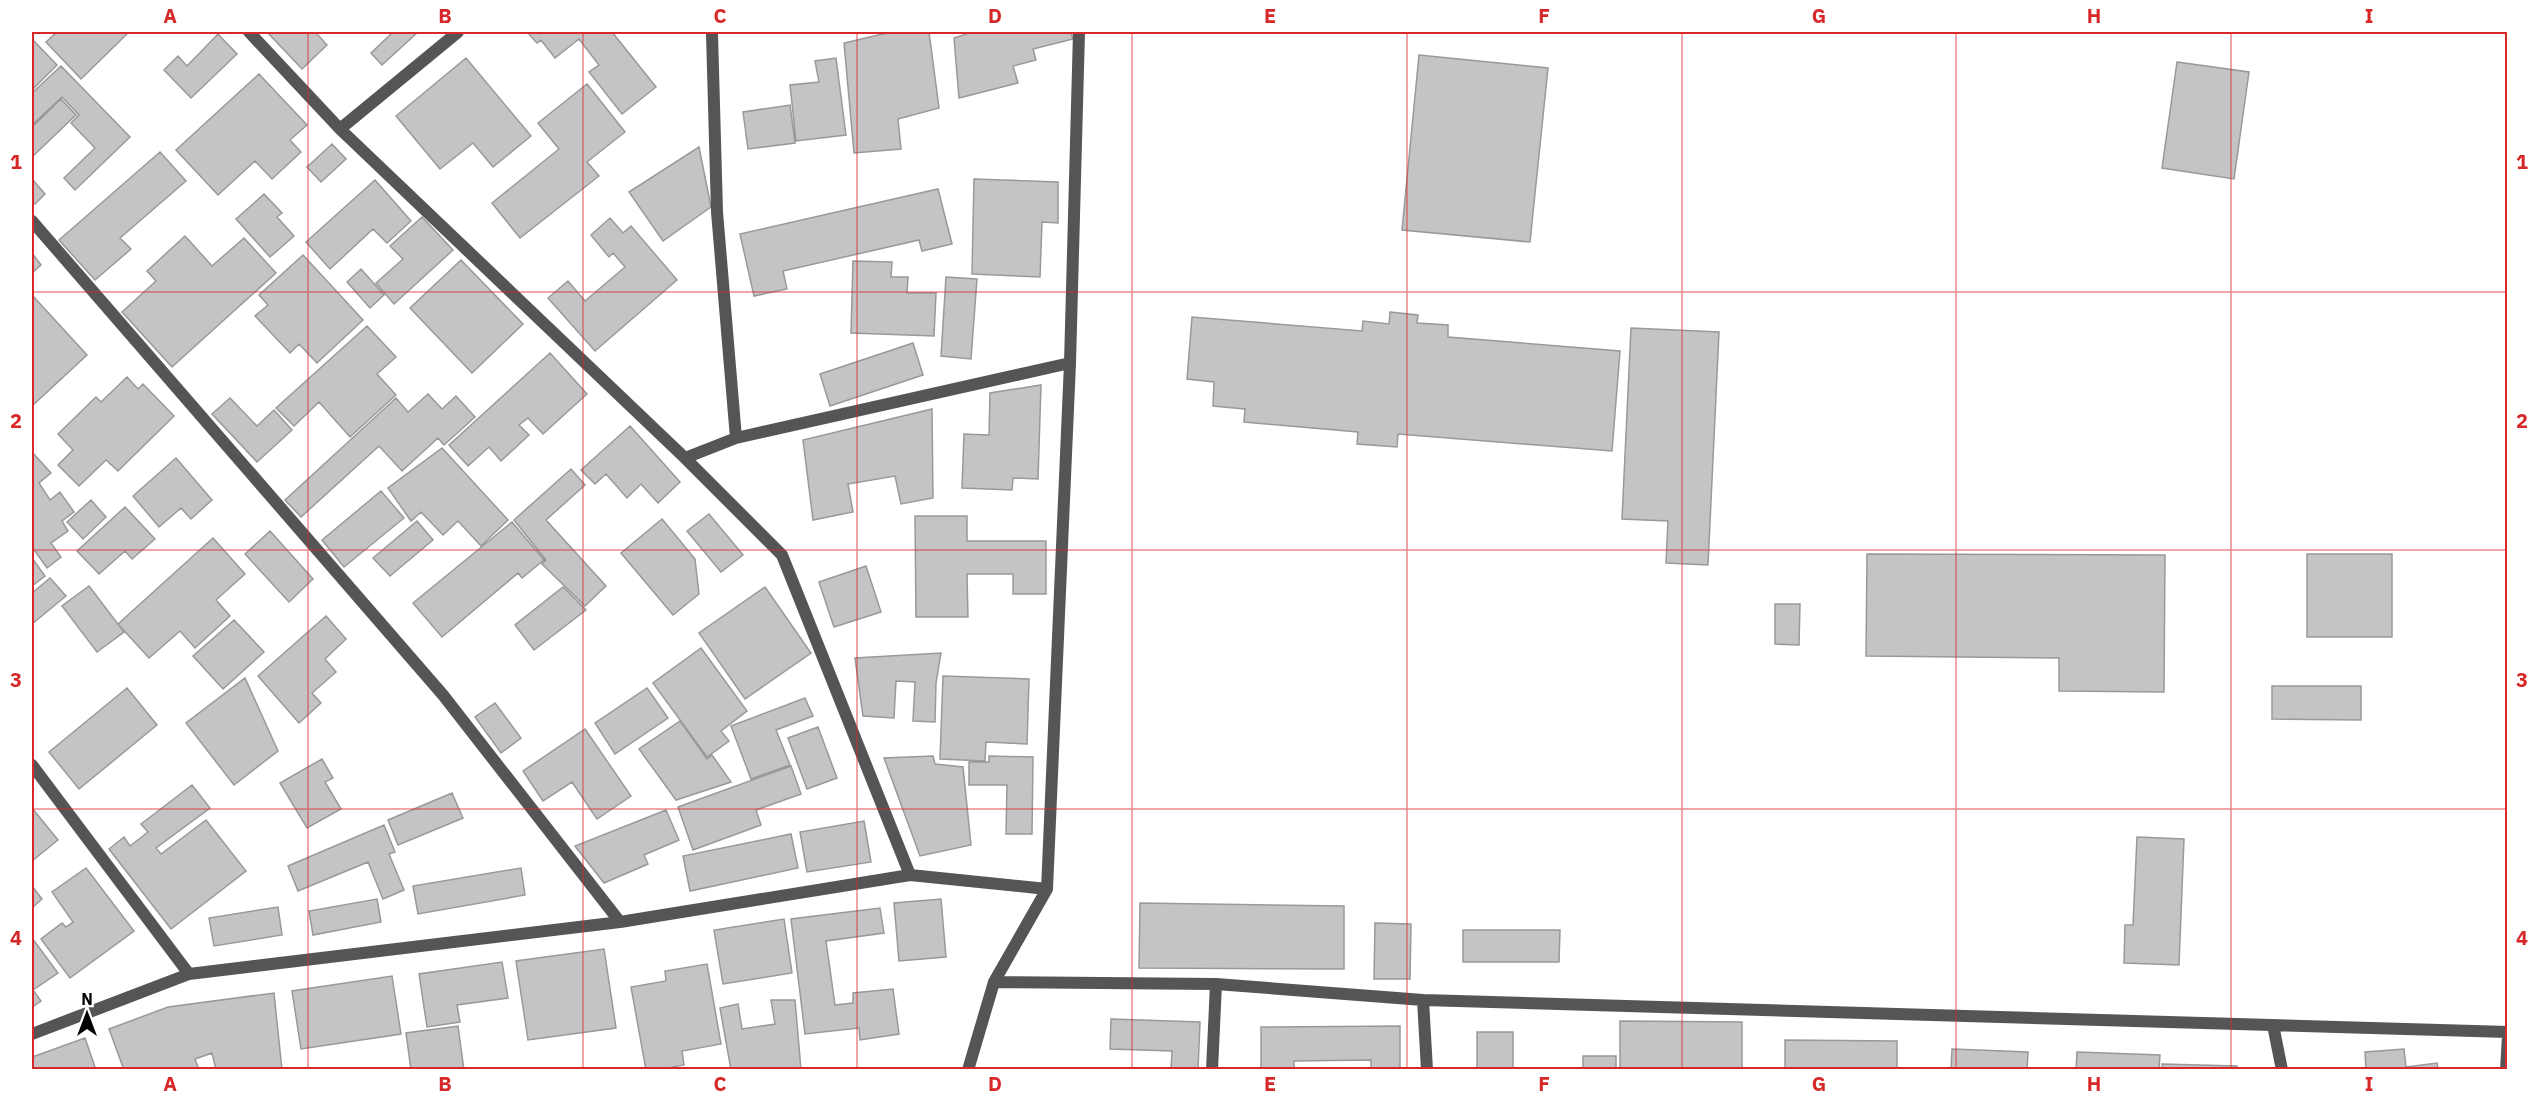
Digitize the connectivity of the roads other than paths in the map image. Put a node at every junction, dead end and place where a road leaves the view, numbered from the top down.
1 (249, 32) edge
2 (458, 32) edge
3 (715, 32) edge
4 (1079, 32) edge
5 (340, 129) junction
6 (32, 221) edge
7 (1070, 363) junction
8 (736, 438) junction
9 (685, 458) junction
10 (32, 765) edge
11 (910, 875) junction
12 (1047, 889) junction
13 (620, 922) junction
14 (189, 974) junction
15 (994, 982) junction
16 (1216, 984) junction
17 (1423, 1000) junction
18 (2273, 1025) junction
19 (2508, 1033) edge
20 (32, 1034) edge
21 (968, 1070) edge
22 (1212, 1070) edge
23 (1427, 1070) edge
24 (2282, 1070) edge
25 (2506, 1070) edge

1 - 5 street
2 - 5 street
3 - 8 street
4 - 7 street
5 - 9 street
6 - 13 street
7 - 8 street
7 - 12 street
8 - 9 street
9 - 11 street
10 - 14 street
11 - 12 street
11 - 13 street
12 - 15 street
13 - 14 street
14 - 20 street
15 - 16 street
15 - 21 street
16 - 17 street
16 - 22 street
17 - 18 street
17 - 23 street
18 - 19 street
18 - 24 street
19 - 25 street

